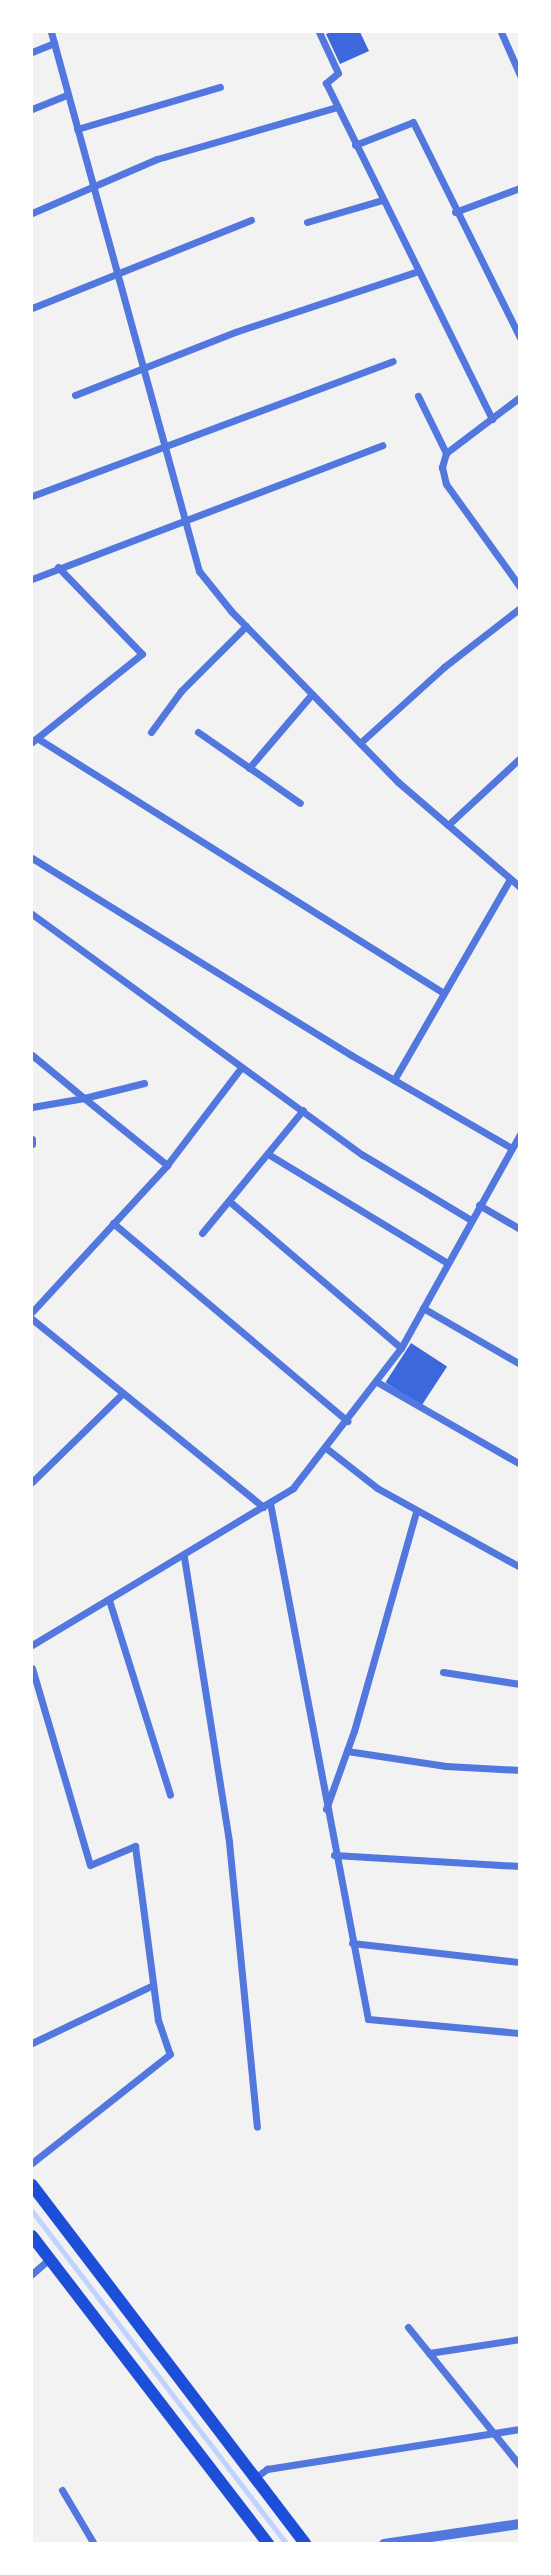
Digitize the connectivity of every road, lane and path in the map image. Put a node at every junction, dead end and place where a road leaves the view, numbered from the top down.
1 (51, 32) edge
2 (319, 32) edge
3 (501, 32) edge
4 (54, 43) junction
5 (32, 52) edge
6 (520, 75) edge
7 (220, 87) dead end
8 (67, 94) junction
9 (337, 107) junction
10 (32, 109) edge
11 (77, 129) junction
12 (355, 145) junction
13 (92, 188) junction
14 (520, 188) edge
15 (382, 200) junction
16 (456, 212) junction
17 (32, 213) edge
18 (251, 220) dead end
19 (307, 222) dead end
20 (418, 271) junction
21 (116, 275) junction
22 (32, 308) edge
23 (520, 338) edge
24 (393, 361) dead end
25 (143, 371) junction
26 (75, 395) dead end
27 (418, 396) dead end
28 (520, 397) edge
29 (492, 419) junction
30 (164, 444) junction
31 (382, 445) dead end
32 (446, 453) junction
33 (32, 496) edge
34 (185, 519) junction
35 (58, 567) junction
36 (32, 579) edge
37 (520, 587) edge
38 (520, 608) edge
39 (246, 626) junction
40 (312, 694) junction
41 (150, 732) dead end
42 (198, 732) dead end
43 (34, 740) edge
44 (360, 743) junction
45 (520, 758) edge
46 (249, 768) junction
47 (300, 803) dead end
48 (448, 825) junction
49 (32, 858) edge
50 (510, 879) junction
51 (520, 887) edge
52 (32, 914) edge
53 (444, 993) junction
54 (32, 1055) edge
55 (241, 1068) junction
56 (394, 1080) junction
57 (144, 1083) dead end
58 (84, 1097) junction
59 (32, 1107) edge
60 (303, 1111) junction
61 (520, 1134) edge
62 (510, 1147) junction
63 (268, 1153) junction
64 (167, 1165) junction
65 (229, 1201) junction
66 (479, 1205) junction
67 (471, 1220) junction
68 (113, 1223) junction
69 (520, 1228) edge
70 (202, 1233) dead end
71 (447, 1263) junction
72 (423, 1308) junction
73 (32, 1312) edge
74 (32, 1319) edge
75 (401, 1348) junction
76 (520, 1364) edge
77 (377, 1382) junction
78 (123, 1393) junction
79 (347, 1421) junction
80 (326, 1448) junction
81 (520, 1464) edge
82 (32, 1482) edge
83 (266, 1505) junction
84 (416, 1512) junction
85 (184, 1557) junction
86 (520, 1567) edge
87 (109, 1600) junction
88 (32, 1645) edge
89 (32, 1668) edge
90 (443, 1672) dead end
91 (520, 1684) edge
92 (347, 1751) junction
93 (520, 1770) edge
94 (170, 1795) dead end
95 (325, 1810) junction
96 (334, 1855) junction
97 (520, 1866) edge
98 (352, 1943) junction
99 (520, 1962) edge
100 (153, 1985) junction
101 (520, 2033) edge
102 (32, 2043) edge
103 (257, 2127) dead end
104 (32, 2163) edge
105 (32, 2185) edge
106 (32, 2236) edge
107 (49, 2259) junction
108 (32, 2274) edge
109 (408, 2326) dead end
110 (520, 2339) edge
111 (429, 2353) junction
112 (520, 2429) edge
113 (495, 2432) junction
114 (520, 2466) edge
115 (256, 2477) junction
116 (62, 2490) dead end
117 (520, 2524) edge
118 (94, 2543) edge
119 (268, 2543) edge
120 (305, 2543) edge
121 (384, 2543) edge

1 - 4 street
2 - 9 street
3 - 6 street
4 - 5 street
4 - 8 street
7 - 11 street
8 - 10 street
8 - 11 street
9 - 12 street
9 - 13 street
11 - 13 street
12 - 15 street
12 - 16 street
13 - 17 street
13 - 21 street
14 - 16 street
15 - 19 street
15 - 20 street
16 - 23 street
18 - 21 street
20 - 25 street
20 - 29 street
21 - 22 street
21 - 25 street
24 - 30 street
25 - 26 street
25 - 30 street
27 - 32 street
28 - 29 street
29 - 32 street
30 - 33 street
30 - 34 street
31 - 34 street
32 - 37 street
34 - 35 street
34 - 39 street
35 - 36 street
35 - 43 street
38 - 44 street
39 - 40 street
39 - 41 street
40 - 44 street
40 - 46 street
42 - 46 street
43 - 53 street
44 - 48 street
45 - 48 street
46 - 47 street
48 - 50 street
49 - 56 street
50 - 51 street
50 - 53 street
52 - 55 street
53 - 56 street
54 - 58 street
55 - 60 street
55 - 64 street
56 - 62 street
57 - 58 street
58 - 59 street
58 - 64 street
60 - 63 street
60 - 67 street
61 - 62 street
62 - 66 street
63 - 65 street
63 - 71 street
64 - 68 street
65 - 70 street
65 - 75 street
66 - 67 street
66 - 69 street
67 - 71 street
68 - 73 street
68 - 79 street
71 - 72 street
72 - 75 street
72 - 76 street
74 - 78 street
75 - 77 street
77 - 79 street
77 - 81 street
78 - 82 street
78 - 83 street
79 - 80 street
80 - 83 street
80 - 84 street
83 - 85 street
83 - 95 street
84 - 86 street
84 - 92 street
85 - 87 street
85 - 103 street
87 - 88 street
87 - 94 street
89 - 100 street
90 - 91 street
92 - 93 street
92 - 95 street
95 - 96 street
96 - 97 street
96 - 98 street
98 - 99 street
98 - 101 street
100 - 102 street
100 - 104 street
105 - 115 main road
106 - 107 main road
107 - 108 street
107 - 119 main road
109 - 111 street
110 - 111 street
111 - 113 street
112 - 113 street
113 - 114 street
113 - 115 street
115 - 120 main road
116 - 118 street
117 - 121 street

